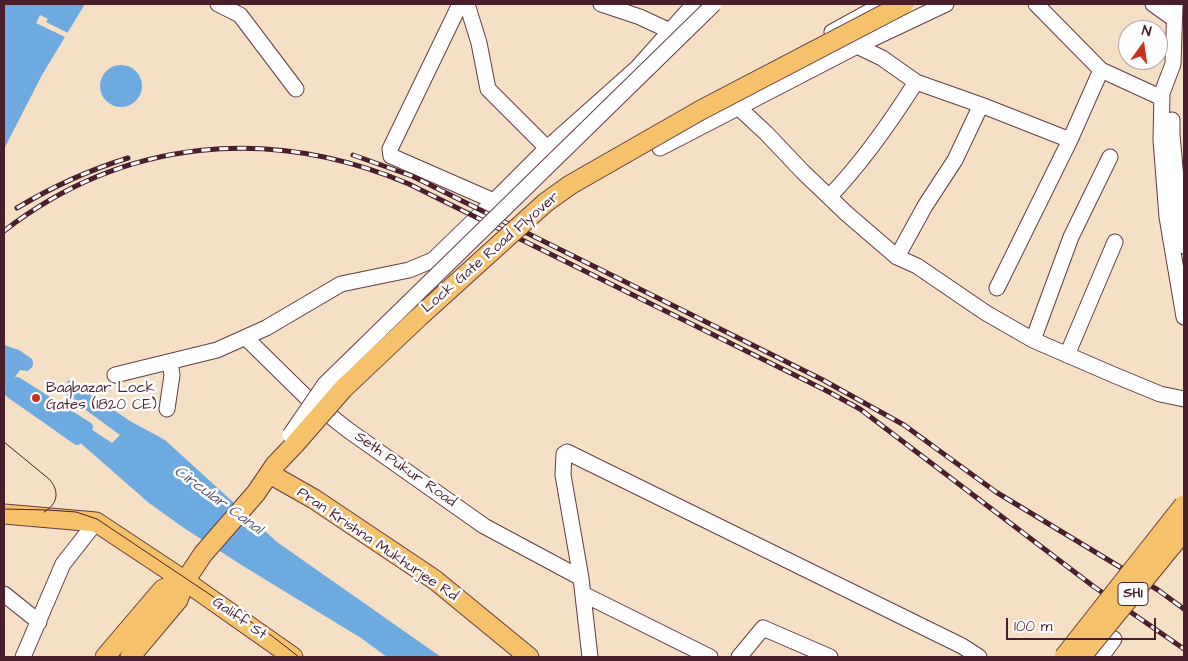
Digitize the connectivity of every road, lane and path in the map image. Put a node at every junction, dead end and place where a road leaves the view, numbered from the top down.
1 (218, 4) edge
2 (460, 4) edge
3 (468, 4) edge
4 (601, 4) edge
5 (714, 4) edge
6 (883, 4) edge
7 (904, 4) edge
8 (946, 4) edge
9 (1036, 4) edge
10 (1153, 4) edge
11 (687, 6) edge
12 (1175, 11) edge
13 (670, 31) junction
14 (857, 46) junction
15 (1101, 70) junction
16 (916, 82) junction
17 (296, 88) dead end
18 (1167, 95) junction
19 (981, 105) junction
20 (739, 108) junction
21 (1070, 140) junction
22 (547, 148) junction
23 (1110, 157) dead end
24 (829, 197) junction
25 (494, 201) junction
26 (1115, 242) dead end
27 (1184, 246) edge
28 (897, 257) junction
29 (997, 288) dead end
30 (1184, 317) edge
31 (246, 338) junction
32 (1033, 340) junction
33 (1067, 354) junction
34 (170, 362) junction
35 (115, 375) dead end
36 (1184, 399) edge
37 (166, 409) dead end
38 (293, 440) junction
39 (272, 470) junction
40 (1184, 505) edge
41 (4, 514) edge
42 (96, 522) junction
43 (1184, 531) edge
44 (581, 578) junction
45 (184, 581) junction
46 (4, 594) edge
47 (583, 594) junction
48 (39, 622) junction
49 (1114, 638) dead end
50 (823, 656) edge
51 (23, 657) edge
52 (105, 657) edge
53 (130, 657) edge
54 (293, 657) edge
55 (529, 657) edge
56 (590, 657) edge
57 (710, 657) edge
58 (739, 657) edge
59 (979, 657) edge
60 (1064, 657) edge
61 (1081, 657) edge
62 (1101, 657) edge

1 - 17 street
2 - 25 street
3 - 22 street
4 - 13 street
5 - 38 street, bridge
6 - 20 street
7 - 38 main road, Lock Gate Road Flyover, bridge
8 - 14 street
9 - 15 street
10 - 12 street
11 - 13 street
12 - 18 street
13 - 22 street
14 - 16 street
14 - 20 street
15 - 18 street
15 - 21 street
16 - 19 street
16 - 24 street
18 - 27 street
18 - 30 street
19 - 21 street
19 - 28 street
20 - 24 street
21 - 29 street
22 - 25 street
23 - 32 street
24 - 28 street
25 - 31 street
26 - 33 street
28 - 32 street
31 - 34 street
31 - 44 street, Seth Pukur Road
32 - 33 street
33 - 36 street
34 - 35 street
34 - 37 street
38 - 39 main road, Lock Gate Road Flyover
39 - 45 main road, Lock Gate Road Flyover
39 - 55 main road, Pran Krishna Mukhurjee Rd
40 - 60 main road, bridge
41 - 42 main road
42 - 45 main road, Galiff St
42 - 48 street
43 - 61 main road, SH1, bridge
44 - 47 street
44 - 59 street
45 - 52 main road
45 - 53 main road, Lock Gate Road Flyover
45 - 54 main road, Galiff St
46 - 48 street
47 - 56 street
47 - 57 street
48 - 51 street
49 - 62 street
50 - 58 street

